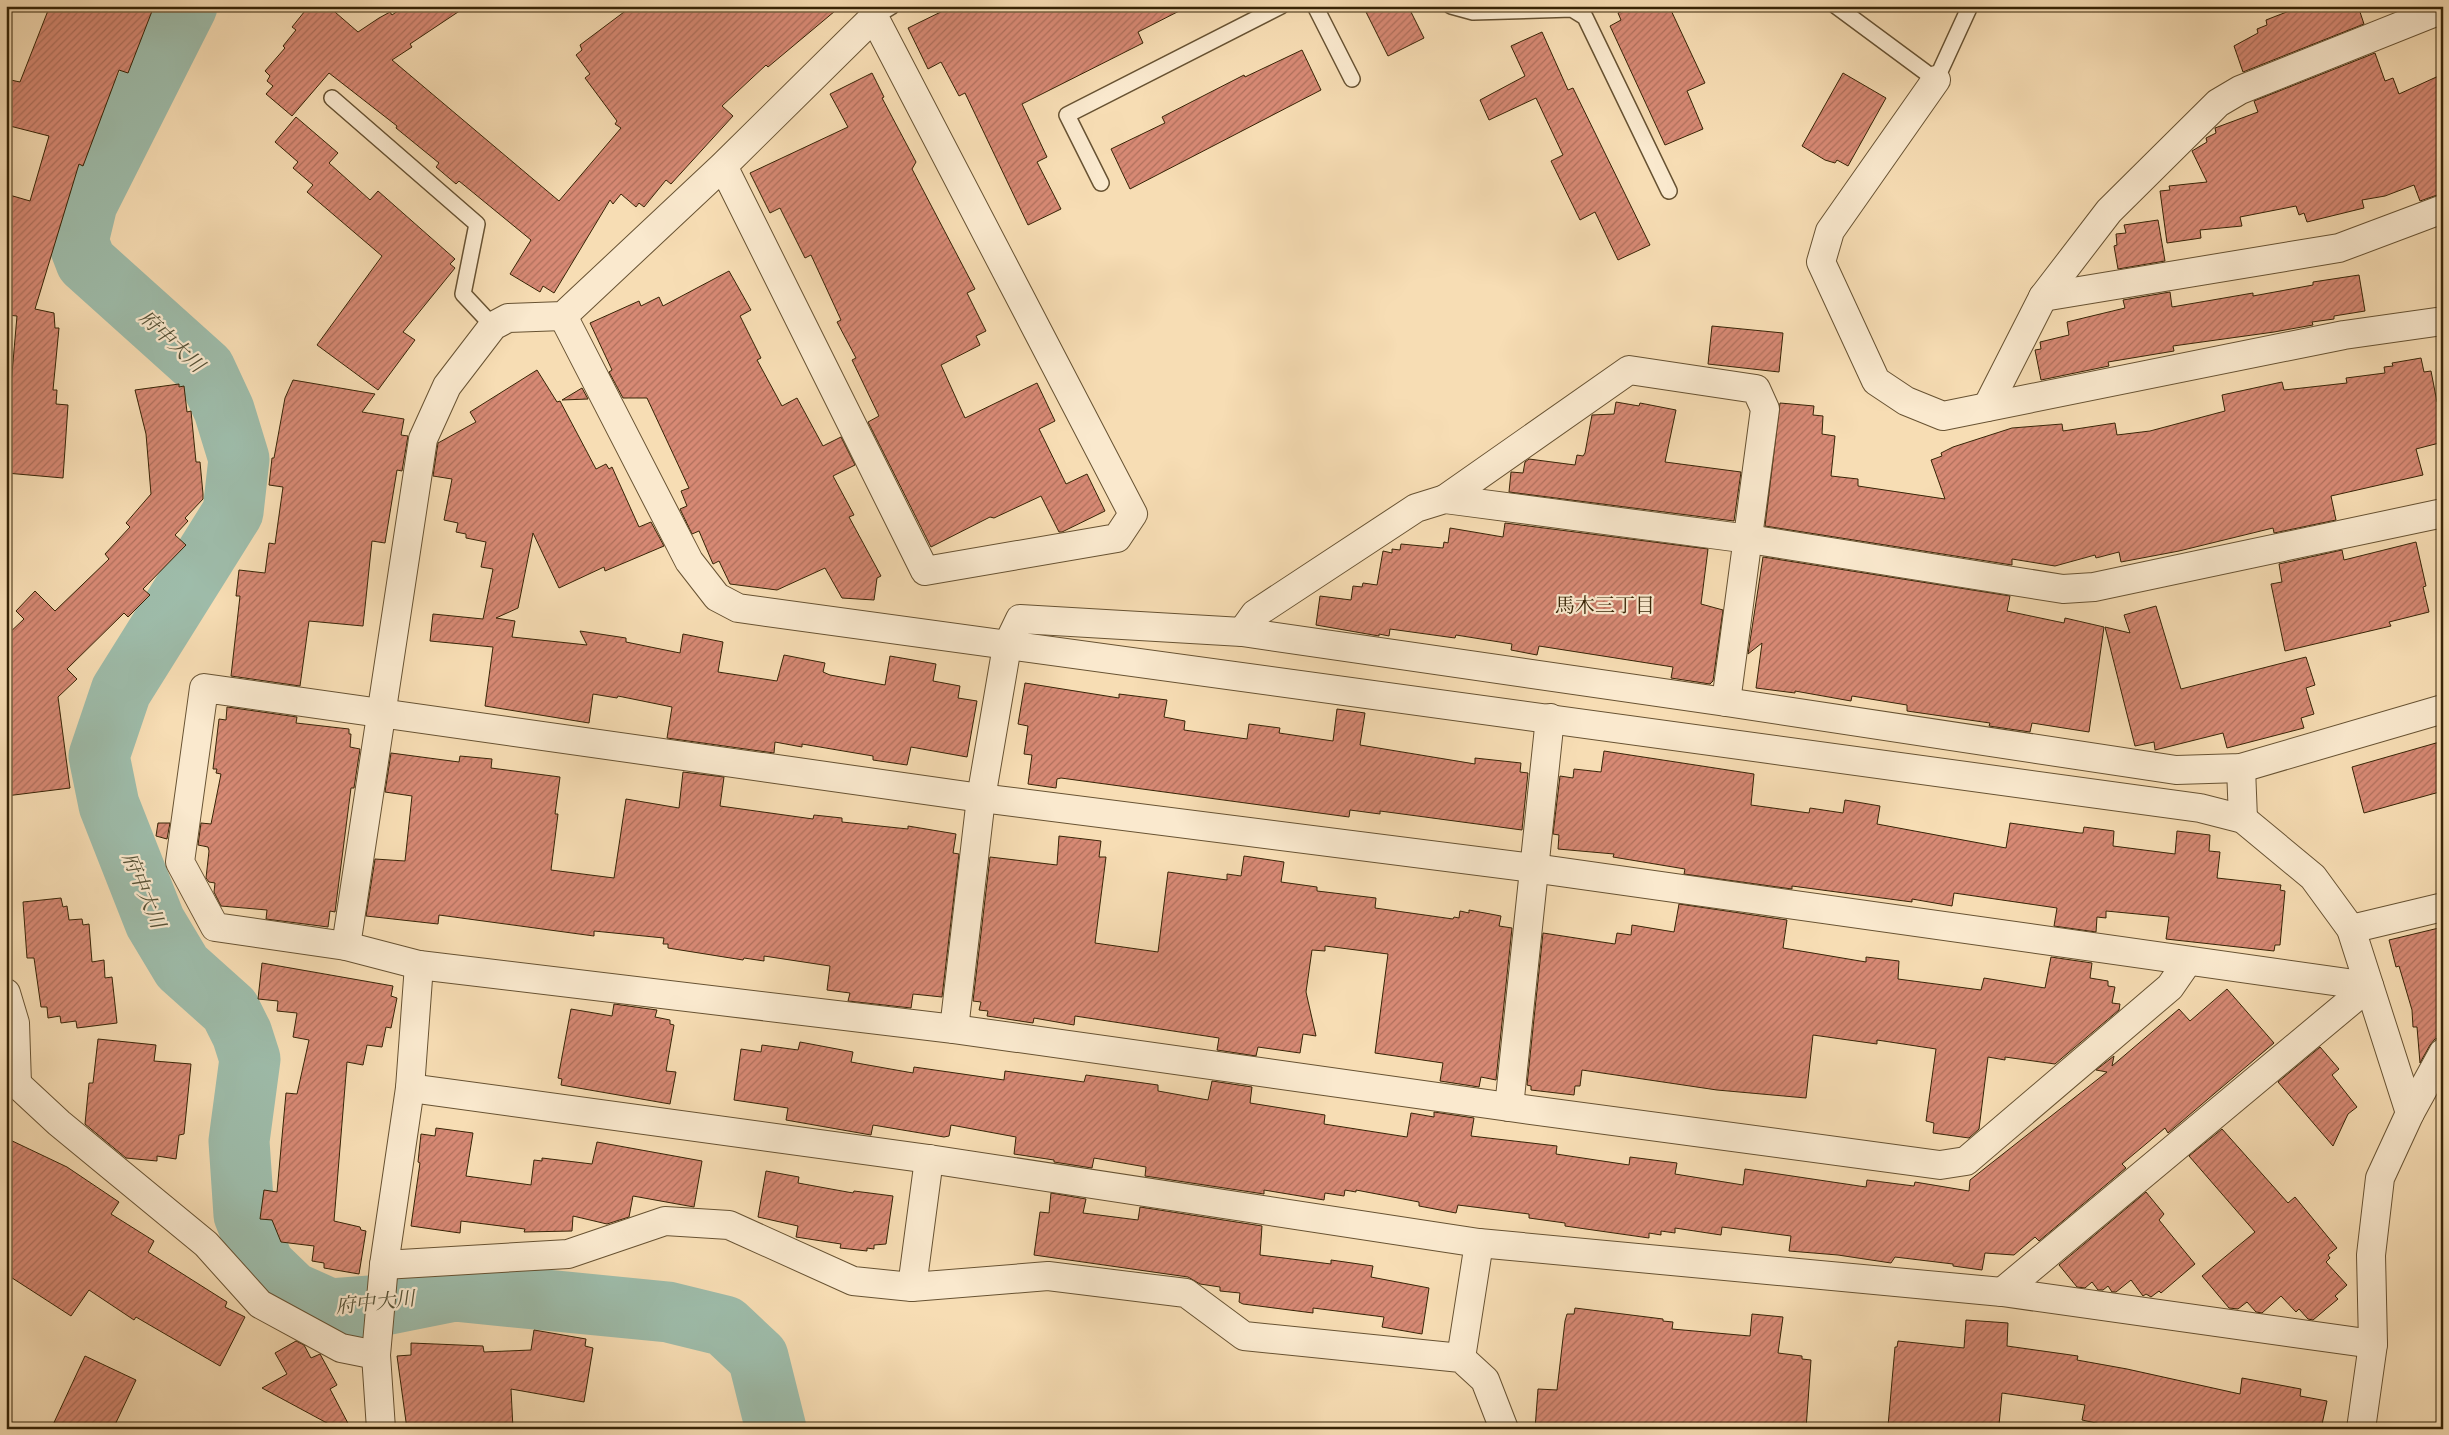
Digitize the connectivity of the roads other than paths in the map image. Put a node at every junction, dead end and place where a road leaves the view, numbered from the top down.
1 (1281, 6) edge
2 (1316, 6) edge
3 (1451, 6) edge
4 (1836, 6) edge
5 (1970, 6) edge
6 (2443, 9) edge
7 (883, 12) edge
8 (1352, 79) dead end
9 (1936, 80) junction
10 (332, 98) dead end
11 (723, 166) junction
12 (1102, 183) dead end
13 (1669, 191) dead end
14 (2443, 209) edge
15 (2043, 297) junction
16 (563, 316) junction
17 (2443, 322) edge
18 (493, 326) junction
19 (1987, 407) junction
20 (1445, 499) junction
21 (2443, 513) edge
22 (1749, 539) junction
23 (1242, 632) junction
24 (1007, 646) junction
25 (1726, 702) junction
26 (2443, 709) edge
27 (382, 714) junction
28 (1550, 718) junction
29 (2240, 768) junction
30 (981, 798) junction
31 (2243, 819) junction
32 (1533, 868) junction
33 (2443, 907) edge
34 (2351, 929) junction
35 (346, 946) junction
36 (2188, 961) junction
37 (419, 965) junction
38 (2369, 986) junction
39 (6, 993) edge
40 (954, 1028) junction
41 (2443, 1052) edge
42 (11, 1084) edge
43 (410, 1088) junction
44 (1509, 1107) junction
45 (2410, 1113) junction
46 (929, 1159) junction
47 (1478, 1243) junction
48 (383, 1275) junction
49 (912, 1287) junction
50 (2002, 1292) junction
51 (2373, 1344) junction
52 (376, 1355) junction
53 (1461, 1358) junction
54 (382, 1429) edge
55 (1504, 1429) edge
56 (2361, 1429) edge

1 - 12 lane
2 - 8 lane
3 - 13 lane
4 - 9 lane
5 - 9 lane
6 - 15 street
7 - 11 street
7 - 11 street
9 - 19 street
10 - 18 lane
11 - 16 street
14 - 15 street
15 - 19 street
16 - 18 street
16 - 24 street
17 - 19 street
18 - 27 street
20 - 22 street
20 - 22 street
20 - 23 street
21 - 22 street
22 - 25 street
23 - 24 street
23 - 25 street
24 - 28 street
24 - 30 street
25 - 29 street
26 - 29 street
27 - 30 street
27 - 35 street
27 - 35 street
28 - 31 street
28 - 32 street
29 - 31 street
30 - 32 street
30 - 40 street
31 - 34 street
32 - 36 street
32 - 44 street
33 - 34 street
34 - 38 street
35 - 37 street
36 - 38 street
36 - 44 street
37 - 40 street
37 - 43 street
38 - 45 street
38 - 50 street
39 - 42 street
40 - 44 street
41 - 45 street
42 - 52 street
43 - 46 street
43 - 48 street
45 - 51 street
46 - 47 street
46 - 49 street
47 - 50 street
47 - 53 street
48 - 49 street
48 - 52 street
49 - 53 street
50 - 51 street
51 - 56 street
52 - 54 street
53 - 55 street

